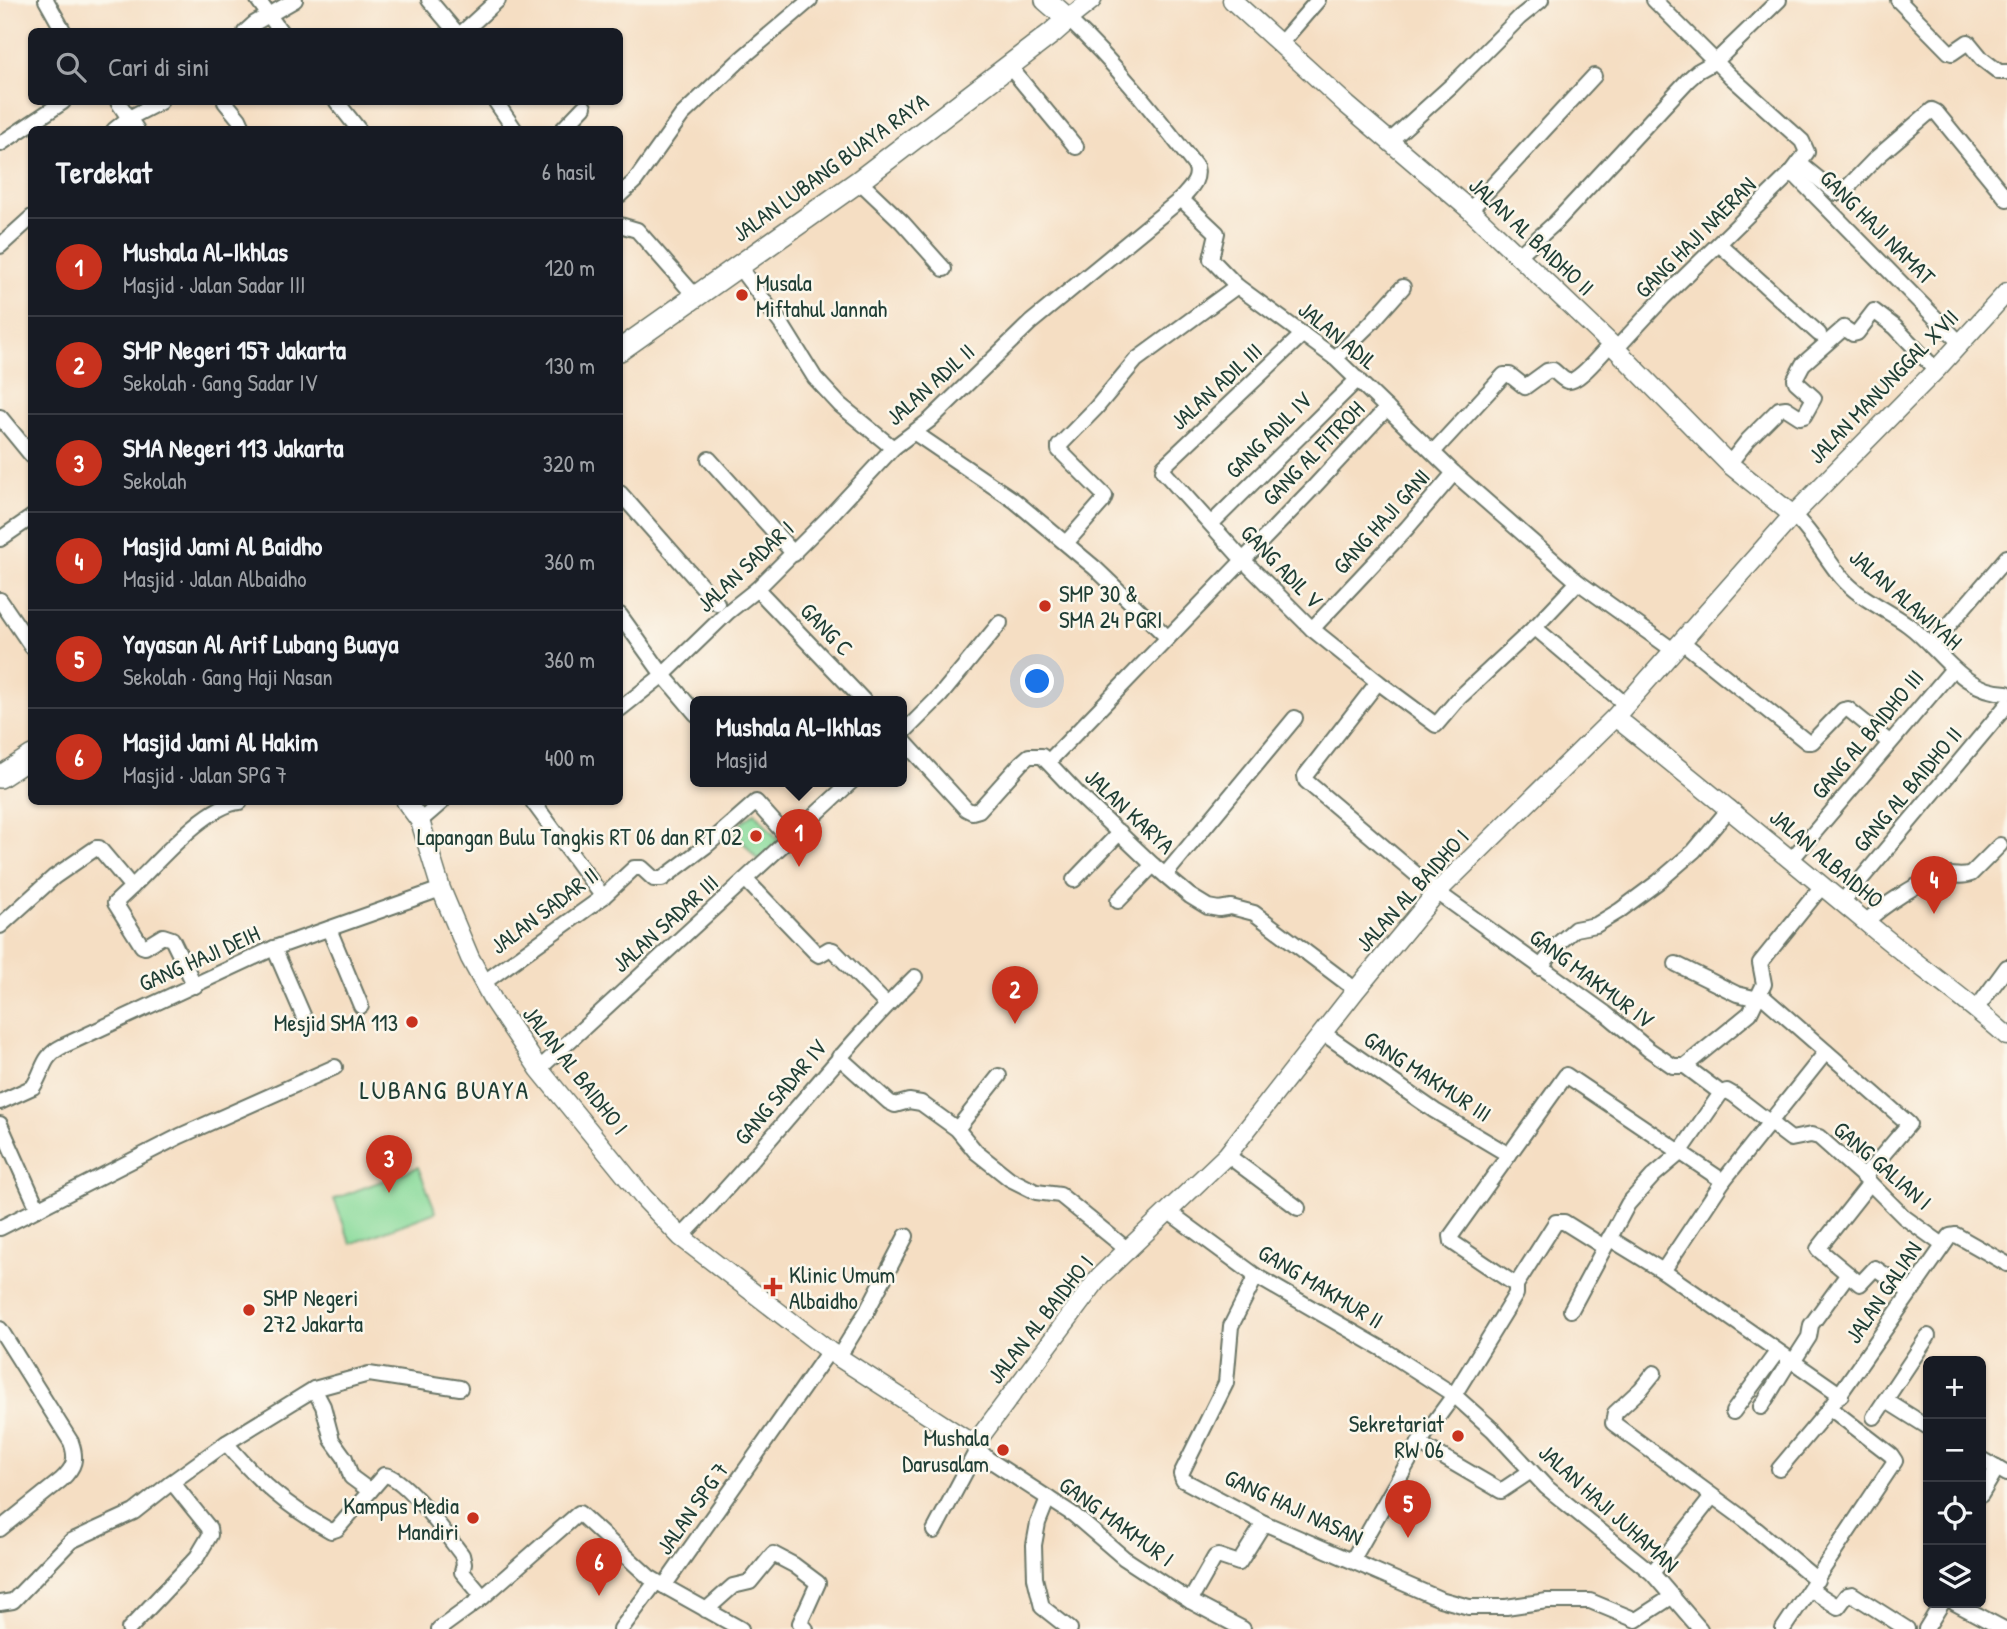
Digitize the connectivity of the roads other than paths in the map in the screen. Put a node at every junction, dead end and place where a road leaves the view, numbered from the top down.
1 (46, 0) edge
2 (258, 0) edge
3 (295, 0) edge
4 (429, 0) edge
5 (498, 0) edge
6 (810, 0) edge
7 (1046, 0) edge
8 (1092, 0) edge
9 (1232, 0) edge
10 (1318, 0) edge
11 (1541, 0) edge
12 (1654, 0) edge
13 (1779, 0) edge
14 (1898, 0) edge
15 (269, 16) junction
16 (1068, 19) junction
17 (62, 28) edge
18 (251, 28) edge
19 (278, 28) edge
20 (453, 28) edge
21 (467, 28) edge
22 (1280, 44) junction
23 (1716, 61) junction
24 (1009, 66) junction
25 (2007, 72) edge
26 (1594, 76) dead end
27 (58, 105) edge
28 (120, 105) edge
29 (156, 105) edge
30 (227, 105) edge
31 (339, 105) edge
32 (498, 105) edge
33 (584, 107) dead end
34 (133, 124) edge
35 (242, 126) edge
36 (356, 126) edge
37 (512, 126) edge
38 (566, 126) edge
39 (1390, 141) junction
40 (0, 144) edge
41 (1076, 147) dead end
42 (1799, 164) junction
43 (859, 181) junction
44 (623, 192) edge
45 (1181, 199) junction
46 (2007, 199) edge
47 (1470, 209) junction
48 (28, 221) edge
49 (623, 226) edge
50 (1718, 244) junction
51 (0, 246) edge
52 (1519, 255) junction
53 (739, 267) junction
54 (944, 269) dead end
55 (1237, 286) junction
56 (1403, 287) dead end
57 (2007, 292) edge
58 (696, 297) junction
59 (1303, 334) junction
60 (1819, 334) dead end
61 (1960, 342) junction
62 (1613, 346) junction
63 (623, 348) edge
64 (1335, 358) junction
65 (1936, 370) junction
66 (1358, 379) junction
67 (1387, 408) junction
68 (0, 417) edge
69 (915, 433) junction
70 (893, 448) junction
71 (28, 451) edge
72 (1433, 452) junction
73 (709, 459) dead end
74 (1729, 464) junction
75 (1163, 471) joint
76 (1454, 473) junction
77 (623, 496) edge
78 (1793, 515) junction
79 (28, 520) edge
80 (1212, 523) junction
81 (0, 539) edge
82 (1066, 542) junction
83 (793, 554) junction
84 (2007, 557) edge
85 (1242, 559) junction
86 (1578, 582) junction
87 (757, 589) junction
88 (0, 600) edge
89 (717, 603) dead end
90 (623, 619) edge
91 (1000, 623) dead end
92 (1534, 627) junction
93 (1312, 629) junction
94 (1168, 638) junction
95 (28, 641) edge
96 (1677, 646) junction
97 (1931, 646) junction
98 (1952, 670) junction
99 (663, 675) junction
100 (1378, 682) junction
101 (2007, 693) edge
102 (859, 696) edge
103 (2007, 705) edge
104 (623, 707) edge
105 (690, 707) edge
106 (1620, 711) junction
107 (1295, 718) dead end
108 (907, 731) edge
109 (907, 742) edge
110 (1889, 742) junction
111 (28, 759) edge
112 (1048, 762) junction
113 (0, 777) edge
114 (845, 787) edge
115 (223, 805) edge
116 (408, 805) edge
117 (439, 805) edge
118 (535, 805) edge
119 (1730, 808) junction
120 (420, 821) junction
121 (1120, 832) junction
122 (789, 839) junction
123 (2000, 845) dead end
124 (1791, 860) junction
125 (1153, 865) junction
126 (1165, 875) junction
127 (746, 880) junction
128 (1073, 880) dead end
129 (1822, 886) junction
130 (132, 887) junction
131 (442, 889) junction
132 (1437, 892) junction
133 (603, 897) junction
134 (1118, 901) dead end
135 (1842, 902) junction
136 (1866, 922) junction
137 (0, 926) edge
138 (329, 929) junction
139 (274, 948) junction
140 (1676, 964) dead end
141 (2007, 967) edge
142 (1540, 968) junction
143 (915, 978) dead end
144 (483, 983) junction
145 (195, 986) junction
146 (1356, 990) junction
147 (1759, 997) junction
148 (887, 1005) junction
149 (361, 1006) dead end
150 (1977, 1008) junction
151 (303, 1014) dead end
152 (1323, 1033) junction
153 (2007, 1036) edge
154 (1826, 1052) junction
155 (839, 1057) junction
156 (1685, 1066) junction
157 (335, 1067) dead end
158 (539, 1069) junction
159 (999, 1076) dead end
160 (1721, 1093) junction
161 (0, 1102) edge
162 (1770, 1121) junction
163 (0, 1124) edge
164 (957, 1129) junction
165 (1679, 1154) junction
166 (1227, 1155) junction
167 (1509, 1155) junction
168 (1867, 1180) junction
169 (1723, 1181) junction
170 (1298, 1208) dead end
171 (37, 1209) junction
172 (1169, 1212) junction
173 (0, 1228) edge
174 (906, 1236) dead end
175 (681, 1237) junction
176 (1607, 1243) junction
177 (1943, 1245) junction
178 (1129, 1251) junction
179 (2007, 1264) edge
180 (1663, 1271) junction
181 (1848, 1274) junction
182 (1256, 1276) junction
183 (1516, 1285) junction
184 (1910, 1292) junction
185 (1571, 1310) dead end
186 (0, 1329) edge
187 (1928, 1336) dead end
188 (1777, 1352) junction
189 (834, 1354) junction
190 (1792, 1361) junction
191 (1654, 1373) dead end
192 (460, 1388) dead end
193 (314, 1389) junction
194 (1454, 1395) junction
195 (1841, 1395) junction
196 (1885, 1400) junction
197 (1761, 1407) dead end
198 (1830, 1408) junction
199 (1732, 1412) dead end
200 (1874, 1417) dead end
201 (1923, 1424) edge
202 (226, 1443) junction
203 (1419, 1443) junction
204 (973, 1446) junction
205 (1986, 1462) edge
206 (1779, 1469) dead end
207 (1531, 1471) junction
208 (2002, 1471) edge
209 (172, 1482) junction
210 (1986, 1489) edge
211 (370, 1491) junction
212 (1712, 1497) junction
213 (1048, 1498) junction
214 (1264, 1523) junction
215 (0, 1529) edge
216 (934, 1531) dead end
217 (1353, 1559) junction
218 (1652, 1573) junction
219 (660, 1584) junction
220 (1814, 1585) junction
221 (483, 1597) junction
222 (1673, 1597) junction
223 (1190, 1601) junction
224 (0, 1603) edge
225 (1939, 1608) edge
226 (1964, 1608) edge
227 (706, 1609) junction
228 (1061, 1627) edge
229 (129, 1629) edge
230 (439, 1629) edge
231 (621, 1629) edge
232 (741, 1629) edge
233 (806, 1629) edge
234 (1243, 1629) edge
235 (1700, 1629) edge
236 (1783, 1629) edge
237 (1907, 1629) edge
238 (1926, 1629) edge
239 (2004, 1629) edge

1 - 17 street
2 - 15 street
3 - 15 street
4 - 20 street
5 - 21 street
6 - 44 street
7 - 16 main road
8 - 16 street
9 - 22 street, JALAN AL BAIDHO II
10 - 22 street
11 - 39 street
12 - 23 street
13 - 23 street
14 - 25 street
15 - 18 street
15 - 19 street
16 - 24 main road, JALAN LUBANG BUAYA RAYA
16 - 45 street
22 - 39 street, JALAN AL BAIDHO II
23 - 42 street
23 - 52 street
24 - 41 street
24 - 43 main road, JALAN LUBANG BUAYA RAYA
26 - 47 street
27 - 40 street
28 - 34 street
29 - 34 street
30 - 35 street
31 - 36 street
32 - 37 street
33 - 38 street
39 - 47 street, JALAN AL BAIDHO II
42 - 46 street
42 - 50 street, GANG HAJI NAERAN
42 - 61 street, GANG HAJI NAMAT
43 - 53 main road, JALAN LUBANG BUAYA RAYA
43 - 54 street
45 - 55 street, JALAN ADIL
45 - 69 street, JALAN ADIL II
47 - 52 street, JALAN AL BAIDHO II
48 - 51 street
49 - 58 street
50 - 60 street
50 - 62 street, GANG HAJI NAERAN
52 - 62 street, JALAN AL BAIDHO II
53 - 58 main road, JALAN LUBANG BUAYA RAYA
53 - 70 street, JALAN ADIL II
55 - 59 street, JALAN ADIL
55 - 82 street
56 - 64 street
57 - 61 street, JALAN MANUNGGAL XVII
58 - 63 main road, JALAN LUBANG BUAYA RAYA
59 - 64 street, JALAN ADIL
59 - 75 street, JALAN ADIL III
61 - 65 street, JALAN MANUNGGAL XVII
62 - 72 street, GANG HAJI NAERAN
62 - 74 street, JALAN AL BAIDHO II
64 - 66 street, JALAN ADIL
65 - 74 street
65 - 78 street, JALAN MANUNGGAL XVII
66 - 67 street, JALAN ADIL
66 - 80 street, GANG ADIL IV
67 - 72 street, JALAN ADIL
67 - 85 street, GANG AL FITROH
68 - 71 street
69 - 70 street, JALAN ADIL II
69 - 82 street
70 - 83 street, JALAN SADAR I
72 - 76 street, JALAN ADIL
73 - 83 street
74 - 78 street, JALAN AL BAIDHO II
75 - 80 street, GANG ADIL V
76 - 86 street, JALAN ADIL
76 - 93 street, GANG HAJI GANI
77 - 89 street
78 - 96 street, JALAN AL BAIDHO I
78 - 97 street, JALAN ALAWIYAH
79 - 81 street
80 - 85 street, GANG ADIL V
82 - 94 street
83 - 87 street, JALAN SADAR I
84 - 97 street
85 - 93 street, GANG ADIL V
85 - 94 street, GANG AL FITROH
86 - 92 street, GANG ADIL V
86 - 96 street, JALAN ADIL
87 - 99 street, JALAN SADAR I
87 - 102 street, GANG C
88 - 95 street
90 - 99 street
91 - 108 street
92 - 100 street, GANG ADIL V
92 - 106 street
93 - 100 street, GANG ADIL V
94 - 112 street, GANG AL FITROH
96 - 106 street, JALAN AL BAIDHO I
96 - 110 street, JALAN ADIL
97 - 98 street, JALAN ALAWIYAH
98 - 101 street, JALAN ALAWIYAH
98 - 110 street, GANG AL BAIDHO III
99 - 104 street, JALAN SADAR I
99 - 105 street
100 - 132 street
103 - 135 street, GANG AL BAIDHO II
106 - 119 street, JALAN ALBAIDHO
106 - 132 street, JALAN AL BAIDHO I
107 - 126 street
109 - 112 street
110 - 124 street, GANG AL BAIDHO III
111 - 113 main road
112 - 121 street, JALAN KARYA
114 - 122 street, JALAN SADAR III
115 - 130 street
116 - 120 street, JALAN AL BAIDHO I
117 - 120 street
118 - 133 street
119 - 124 street, JALAN ALBAIDHO
119 - 142 street
120 - 131 street, JALAN AL BAIDHO I
121 - 125 street, JALAN KARYA
121 - 128 street
122 - 127 street, JALAN SADAR III
122 - 133 street, JALAN SADAR II
123 - 136 street
124 - 129 street, JALAN ALBAIDHO
125 - 126 street, JALAN KARYA
125 - 134 street
126 - 146 street, JALAN KARYA
127 - 148 street
127 - 158 street, JALAN SADAR III
129 - 135 street, JALAN ALBAIDHO
129 - 147 street
130 - 137 street
130 - 145 street
131 - 138 street, GANG HAJI DEIH
131 - 144 street, JALAN AL BAIDHO I
132 - 142 street, GANG MAKMUR IV
132 - 146 street, JALAN AL BAIDHO I
133 - 144 street, JALAN SADAR II
135 - 136 street, JALAN ALBAIDHO
136 - 150 street, JALAN ALBAIDHO
138 - 139 street, GANG HAJI DEIH
138 - 149 street
139 - 145 street, GANG HAJI DEIH
139 - 151 street
140 - 147 street
141 - 150 street
142 - 156 street, GANG MAKMUR IV
143 - 148 street, GANG SADAR IV
144 - 158 street, JALAN AL BAIDHO I
145 - 161 street, GANG HAJI DEIH
146 - 152 street, JALAN AL BAIDHO I
147 - 154 street
147 - 156 street
148 - 155 street, GANG SADAR IV
150 - 153 street, JALAN ALBAIDHO
152 - 166 street, JALAN AL BAIDHO I
152 - 167 street, GANG MAKMUR III
154 - 162 street
154 - 168 street
155 - 164 street
155 - 175 street, GANG SADAR IV
156 - 160 street, GANG MAKMUR IV
157 - 171 street
158 - 175 street, JALAN AL BAIDHO I
159 - 164 street
160 - 162 street, GANG GALIAN I
160 - 165 street
162 - 168 street, GANG GALIAN I
162 - 169 street
163 - 171 street
164 - 178 street
165 - 167 street
165 - 169 street
165 - 176 street
166 - 170 street
166 - 172 street, JALAN AL BAIDHO I
167 - 183 street
168 - 177 street, GANG GALIAN I
168 - 181 street
169 - 180 street
171 - 173 street
172 - 178 street, JALAN AL BAIDHO I
172 - 182 street, GANG MAKMUR II
174 - 189 street, JALAN SPG 7
175 - 189 street, JALAN AL BAIDHO I
176 - 180 street
176 - 183 street
176 - 185 street
177 - 179 street, JALAN GALIAN
177 - 184 street, JALAN GALIAN
178 - 204 street, JALAN AL BAIDHO I
180 - 188 street
181 - 184 street
181 - 190 street
182 - 194 street, GANG MAKMUR II
182 - 214 street, GANG HAJI NASAN
183 - 194 street
184 - 195 street, JALAN GALIAN
186 - 215 street
187 - 196 street
188 - 190 street
188 - 199 street
189 - 204 street, JALAN AL BAIDHO I
189 - 219 street, JALAN SPG 7
190 - 195 street
190 - 197 street
191 - 212 street
192 - 193 street
193 - 202 street
193 - 211 street
194 - 203 street
194 - 207 street, JALAN HAJI JUHAMAN
195 - 198 street, JALAN GALIAN
196 - 200 street
196 - 201 street
198 - 206 street, JALAN GALIAN
198 - 220 street
202 - 209 street
202 - 211 street
203 - 207 street
203 - 217 street
204 - 213 street, GANG MAKMUR I
204 - 216 street
205 - 208 street
207 - 218 street, JALAN HAJI JUHAMAN
208 - 210 street
209 - 224 street
209 - 229 street
211 - 221 street
212 - 218 street
212 - 220 street
213 - 223 street, GANG MAKMUR I
213 - 228 street
214 - 217 street, GANG HAJI NASAN
214 - 223 street
217 - 222 street, GANG HAJI NASAN
218 - 222 street, JALAN HAJI JUHAMAN
219 - 221 street, JALAN SPG 7
219 - 227 street
219 - 231 street
220 - 236 street
220 - 237 street
221 - 230 street, JALAN SPG 7
222 - 235 street, JALAN HAJI JUHAMAN
223 - 234 street, GANG MAKMUR I
225 - 238 street
226 - 239 street
227 - 232 street
227 - 233 street

